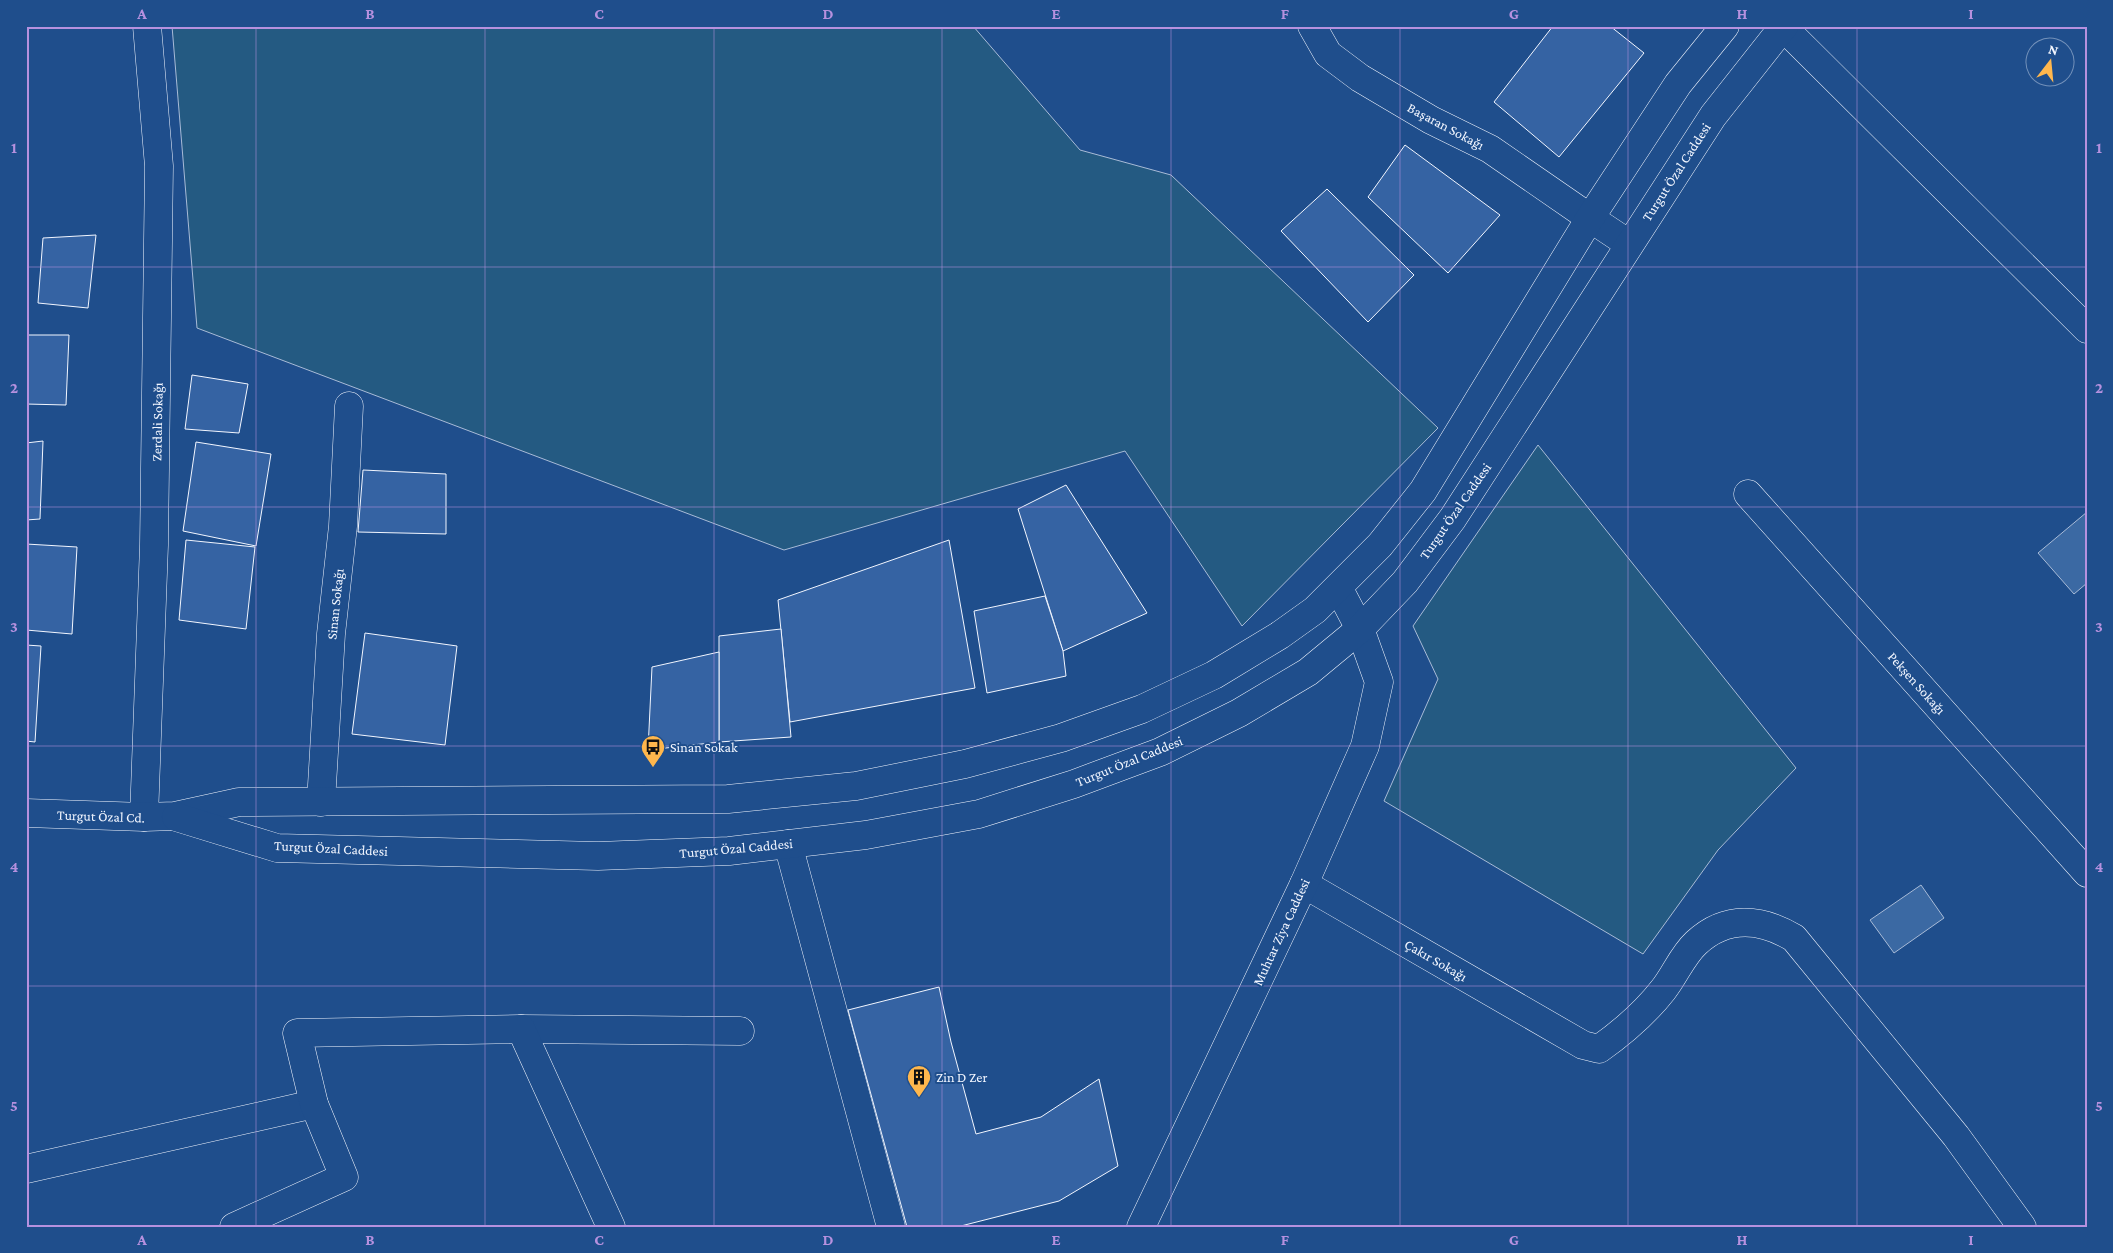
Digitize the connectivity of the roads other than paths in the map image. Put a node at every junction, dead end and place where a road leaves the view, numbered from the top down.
1 (147, 26) edge
2 (1312, 26) edge
3 (1725, 26) edge
4 (1783, 27) edge
5 (1590, 218) junction
6 (1629, 244) junction
7 (2087, 329) edge
8 (349, 406) dead end
9 (1748, 494) dead end
10 (1339, 589) junction
11 (1360, 629) junction
12 (321, 802) junction
13 (26, 813) edge
14 (175, 816) junction
15 (144, 818) junction
16 (788, 844) junction
17 (2087, 873) edge
18 (1304, 884) junction
19 (521, 1029) junction
20 (740, 1031) dead end
21 (314, 1104) junction
22 (26, 1169) edge
23 (234, 1227) edge
24 (611, 1227) edge
25 (891, 1227) edge
26 (1141, 1227) edge
27 (2022, 1227) edge

1 - 15 street, Zerdali Sokağı
2 - 5 street, Başaran Sokağı
3 - 5 street
4 - 6 street, Turgut Özal Caddesi
4 - 7 street
5 - 6 street, Başaran Sokağı
5 - 10 street
6 - 11 street, Turgut Özal Caddesi
8 - 12 street, Sinan Sokağı
9 - 17 street, Pekşen Sokağı
10 - 11 street, Muhtar Ziya Caddesi
10 - 12 street
11 - 16 street, Turgut Özal Caddesi
11 - 18 street, Muhtar Ziya Caddesi
12 - 14 street
13 - 15 street, Turgut Özal Cd.
14 - 15 street, Turgut Özal Cd.
14 - 16 street, Turgut Özal Caddesi
16 - 25 street
18 - 26 street, Muhtar Ziya Caddesi
18 - 27 street, Çakır Sokağı
19 - 20 street
19 - 21 street
19 - 24 street
21 - 22 street
21 - 23 street

